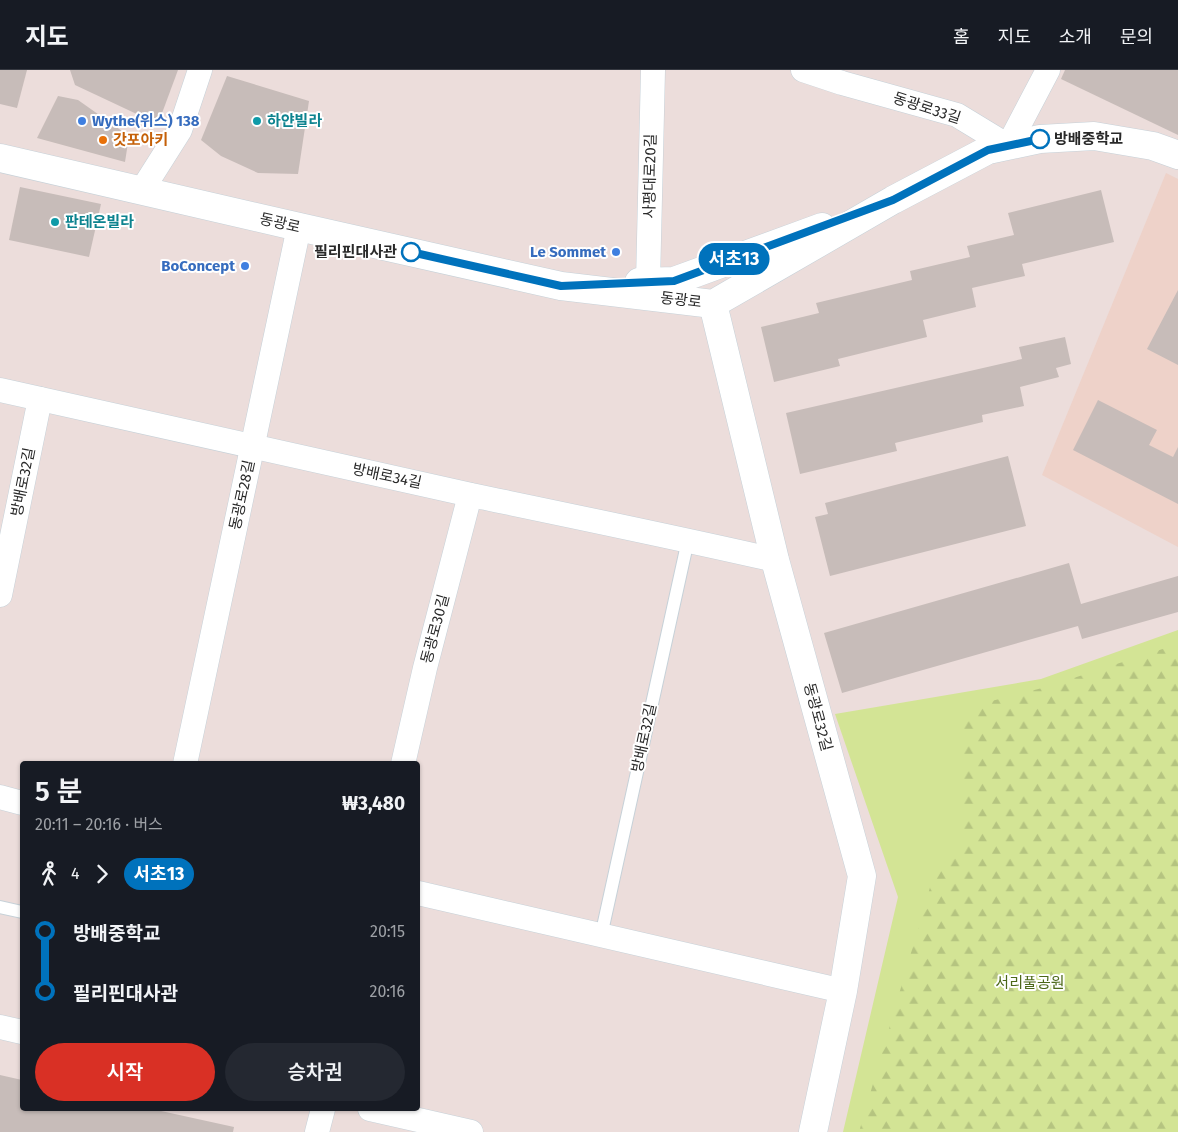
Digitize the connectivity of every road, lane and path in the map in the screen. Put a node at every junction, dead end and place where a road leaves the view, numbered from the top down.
1 (200, 70) edge
2 (653, 70) edge
3 (803, 70) edge
4 (1048, 70) edge
5 (845, 76) edge
6 (1008, 146) junction
7 (1178, 155) edge
8 (0, 158) edge
9 (142, 190) junction
10 (893, 200) junction
11 (299, 227) junction
12 (648, 282) junction
13 (561, 286) junction
14 (713, 304) junction
15 (0, 390) edge
16 (40, 399) junction
17 (252, 447) junction
18 (470, 495) junction
19 (688, 540) junction
20 (775, 560) junction
21 (0, 595) edge
22 (186, 761) edge
23 (404, 761) edge
24 (0, 797) edge
25 (20, 802) edge
26 (420, 893) edge
27 (0, 907) edge
28 (20, 912) edge
29 (601, 936) junction
30 (843, 991) junction
31 (0, 1027) edge
32 (20, 1032) edge
33 (322, 1111) edge
34 (379, 1111) edge
35 (317, 1132) edge
36 (471, 1132) edge
37 (813, 1132) edge

1 - 9 street
2 - 12 street, 사평대로20길
3 - 5 street, 동광로33길
4 - 6 street
5 - 6 street, 동광로33길
6 - 7 street, 동광로
6 - 10 street, 동광로
8 - 9 street, 동광로
9 - 11 street, 동광로
10 - 12 street, 동광로
10 - 14 street, 동광로
11 - 13 street, 동광로
11 - 17 street, 동광로28길
12 - 13 street, 동광로
13 - 14 street, 동광로
14 - 20 street, 동광로32길
15 - 16 street, 방배로34길
16 - 17 street, 방배로34길
16 - 21 street, 방배로32길
17 - 18 street, 방배로34길
17 - 22 street, 동광로28길
18 - 19 street, 방배로34길
18 - 23 street, 동광로30길
19 - 20 street, 방배로34길
19 - 29 lane, 방배로32길
20 - 30 street, 동광로32길
24 - 25 street
26 - 29 street
27 - 28 lane
29 - 30 street
30 - 37 street, 동광로32길
31 - 32 street
33 - 35 street
34 - 36 street

